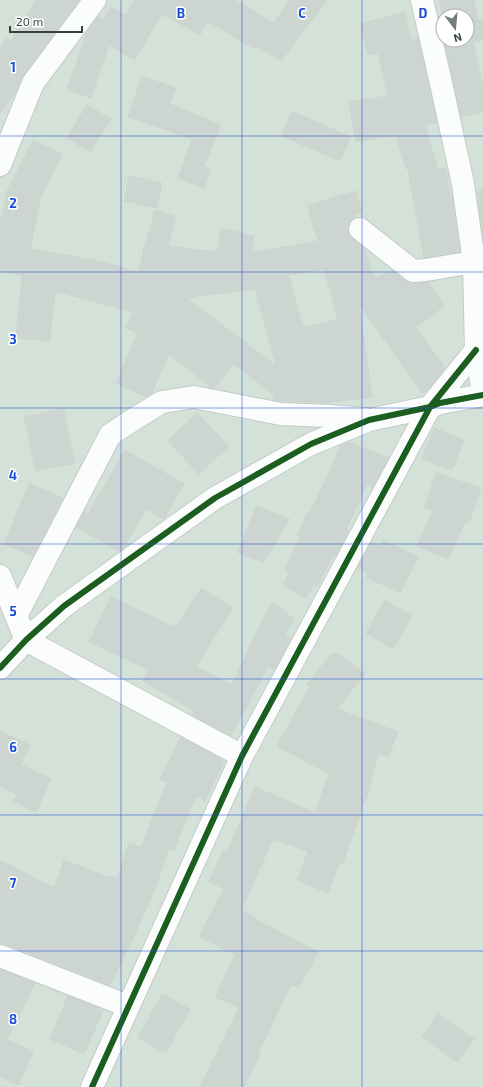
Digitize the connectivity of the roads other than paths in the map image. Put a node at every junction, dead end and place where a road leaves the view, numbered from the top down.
1 (95, 0) edge
2 (422, 0) edge
3 (0, 165) edge
4 (360, 229) dead end
5 (474, 262) junction
6 (476, 350) junction
7 (483, 392) edge
8 (483, 395) edge
9 (430, 407) junction
10 (368, 420) junction
11 (0, 576) edge
12 (16, 616) junction
13 (26, 640) junction
14 (0, 668) edge
15 (242, 756) junction
16 (0, 956) edge
17 (128, 1006) junction
18 (92, 1087) edge

1 - 3 street
2 - 5 street
4 - 5 street
5 - 6 street
6 - 7 street
6 - 9 street
8 - 9 street
9 - 10 street
9 - 15 street
10 - 12 street
10 - 13 street
11 - 12 street
12 - 13 street
13 - 14 street
13 - 15 street
15 - 17 street
16 - 17 street
17 - 18 street

